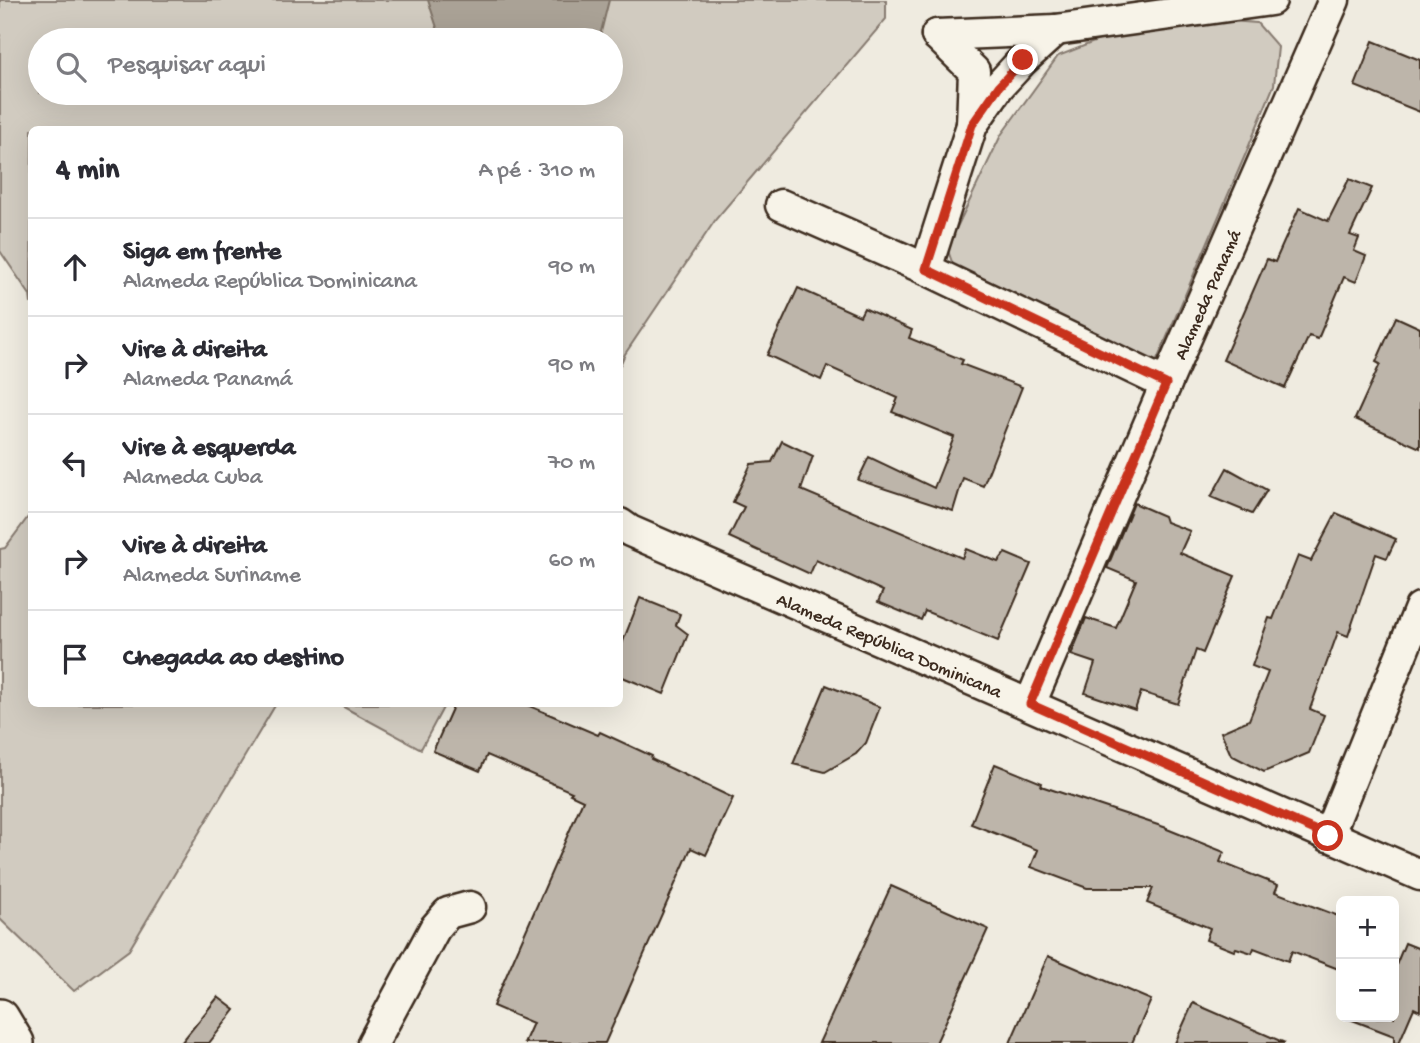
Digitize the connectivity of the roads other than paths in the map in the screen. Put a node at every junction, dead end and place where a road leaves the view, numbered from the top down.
1 (1271, 0) edge
2 (1334, 0) edge
3 (1056, 30) junction
4 (972, 125) junction
5 (780, 205) dead end
6 (926, 269) junction
7 (1166, 384) junction
8 (623, 532) edge
9 (1420, 608) edge
10 (1030, 704) junction
11 (1328, 836) junction
12 (1420, 875) edge
13 (470, 907) dead end
14 (0, 1018) edge
15 (15, 1043) edge
16 (373, 1043) edge

1 - 3 street
2 - 7 street, Alameda Panamá
3 - 4 street
3 - 4 street
4 - 6 street
5 - 6 street
6 - 7 street
7 - 10 street, Alameda Panamá
8 - 10 street, Alameda República Dominicana
9 - 11 street
10 - 11 street, Alameda República Dominicana
11 - 12 street, Alameda República Dominicana
13 - 16 street
14 - 15 main road

